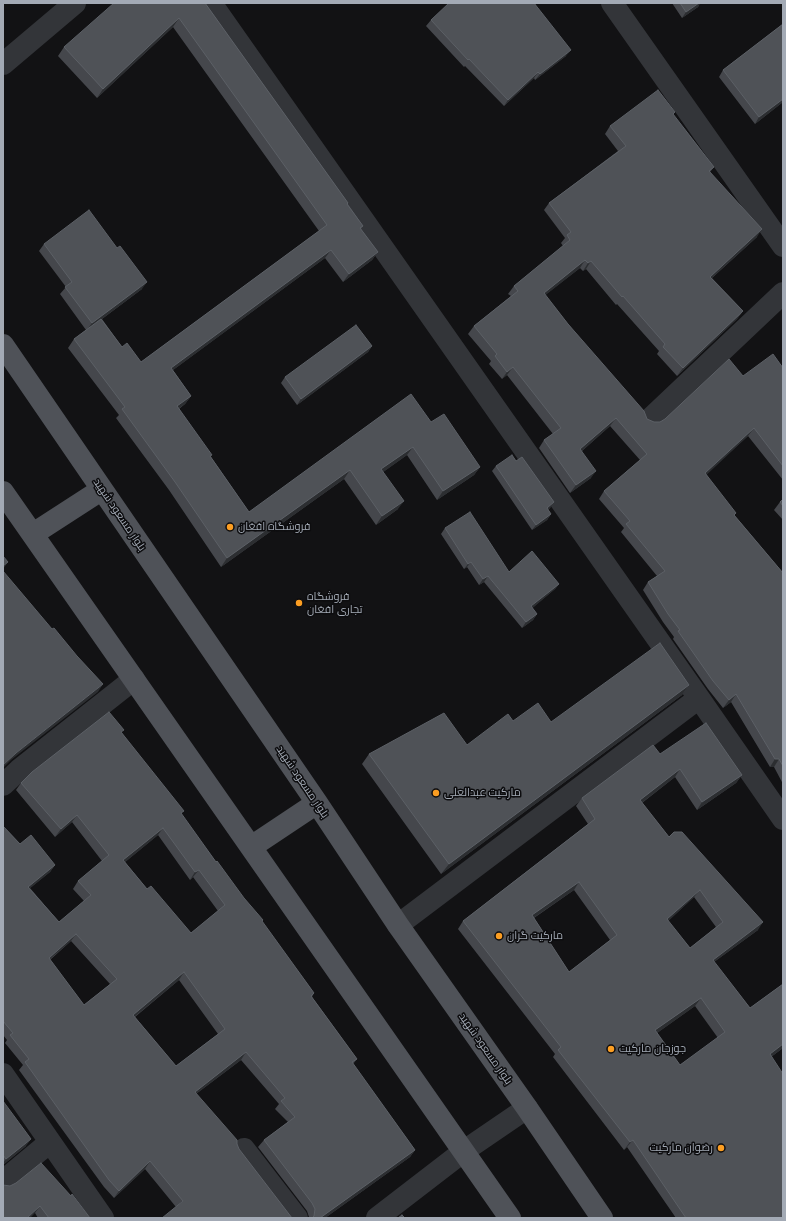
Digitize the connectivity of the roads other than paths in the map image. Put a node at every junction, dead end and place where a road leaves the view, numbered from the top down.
1 (75, 3) edge
2 (211, 3) edge
3 (612, 3) edge
4 (3, 64) edge
5 (783, 246) edge
6 (783, 293) edge
7 (3, 345) edge
8 (651, 418) dead end
9 (101, 490) junction
10 (3, 492) edge
11 (33, 534) junction
12 (134, 679) junction
13 (700, 698) junction
14 (3, 785) edge
15 (317, 803) junction
16 (783, 819) edge
17 (251, 847) junction
18 (398, 925) junction
19 (3, 1074) edge
20 (527, 1108) junction
21 (50, 1142) junction
22 (244, 1149) dead end
23 (464, 1151) junction
24 (3, 1181) edge
25 (103, 1218) edge
26 (298, 1218) edge
27 (377, 1218) edge
28 (510, 1218) edge
29 (602, 1218) edge

1 - 4 street
2 - 13 street
3 - 5 street
6 - 8 street
7 - 9 main road, بلوار مسعود شهید
9 - 11 main road
9 - 15 main road, بلوار مسعود شهید
10 - 11 main road
11 - 12 main road
12 - 14 street
12 - 17 main road
13 - 16 street
13 - 18 street
15 - 17 main road
15 - 18 main road, بلوار مسعود شهید
17 - 23 main road
18 - 20 main road, بلوار مسعود شهید
19 - 21 street
20 - 23 street
20 - 29 main road, بلوار مسعود شهید
21 - 24 street
21 - 25 street
22 - 26 street
23 - 27 street
23 - 28 main road

